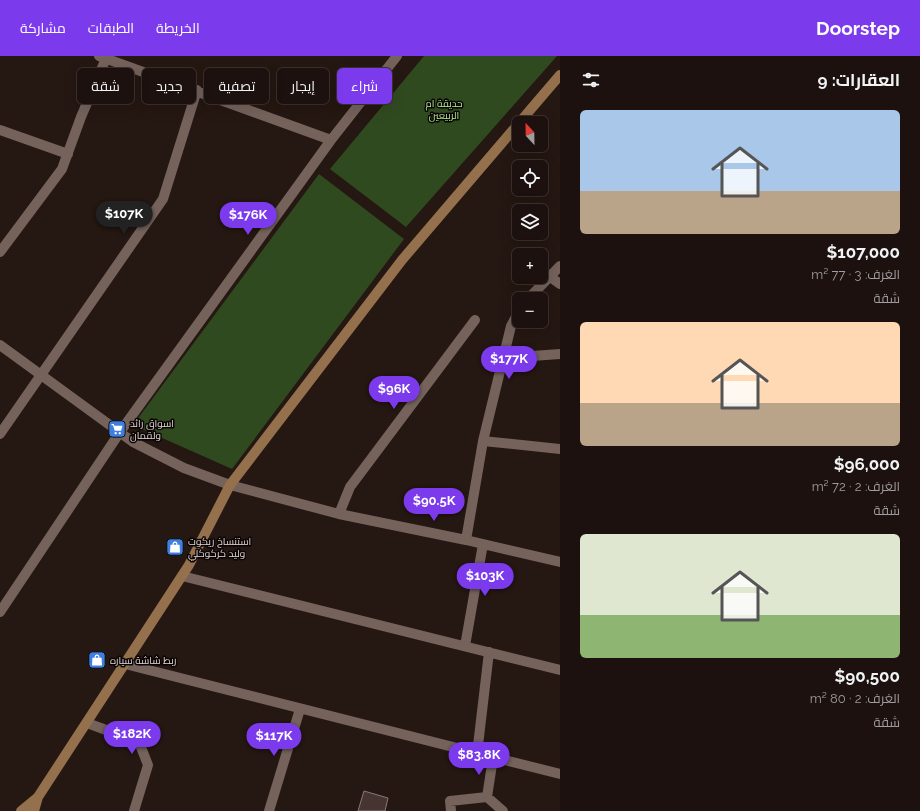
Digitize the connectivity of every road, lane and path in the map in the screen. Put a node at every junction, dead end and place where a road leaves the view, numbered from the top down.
1 (397, 56) edge
2 (104, 57) edge
3 (560, 75) edge
4 (197, 90) junction
5 (0, 130) edge
6 (331, 140) junction
7 (68, 154) junction
8 (0, 252) edge
9 (560, 266) edge
10 (549, 276) junction
11 (560, 284) edge
12 (534, 292) edge
13 (475, 320) dead end
14 (512, 324) edge
15 (0, 345) edge
16 (560, 354) edge
17 (503, 358) junction
18 (40, 374) junction
19 (120, 432) junction
20 (0, 434) edge
21 (483, 441) junction
22 (560, 449) edge
23 (230, 486) junction
24 (339, 514) junction
25 (466, 540) junction
26 (483, 544) junction
27 (560, 562) edge
28 (182, 576) junction
29 (0, 612) edge
30 (465, 646) junction
31 (489, 652) junction
32 (125, 664) junction
33 (560, 670) edge
34 (300, 709) junction
35 (87, 722) junction
36 (477, 754) junction
37 (493, 758) junction
38 (560, 774) edge
39 (38, 797) junction
40 (488, 797) junction
41 (21, 811) edge
42 (34, 811) edge
43 (134, 811) edge
44 (269, 811) edge
45 (451, 811) edge
46 (503, 811) edge

1 - 6 street
2 - 4 street
2 - 7 street
3 - 23 main road
4 - 6 street
4 - 18 street
5 - 7 street
6 - 19 street
7 - 8 street
9 - 10 street
10 - 11 street
10 - 12 street
13 - 24 street
14 - 17 street
15 - 18 street
16 - 17 street
17 - 21 street
18 - 19 street
18 - 20 street
19 - 23 street
19 - 29 street
21 - 22 street
21 - 25 street
23 - 24 street
23 - 28 main road
24 - 25 street
25 - 26 street
26 - 27 street
26 - 30 street
28 - 30 street
28 - 32 main road
30 - 31 street
31 - 33 street
31 - 36 street
32 - 34 street
32 - 35 main road
34 - 36 street
34 - 44 street
35 - 39 main road
35 - 43 street
36 - 37 street
37 - 38 street
37 - 40 street
39 - 41 main road
39 - 42 main road
40 - 45 street
40 - 46 street

